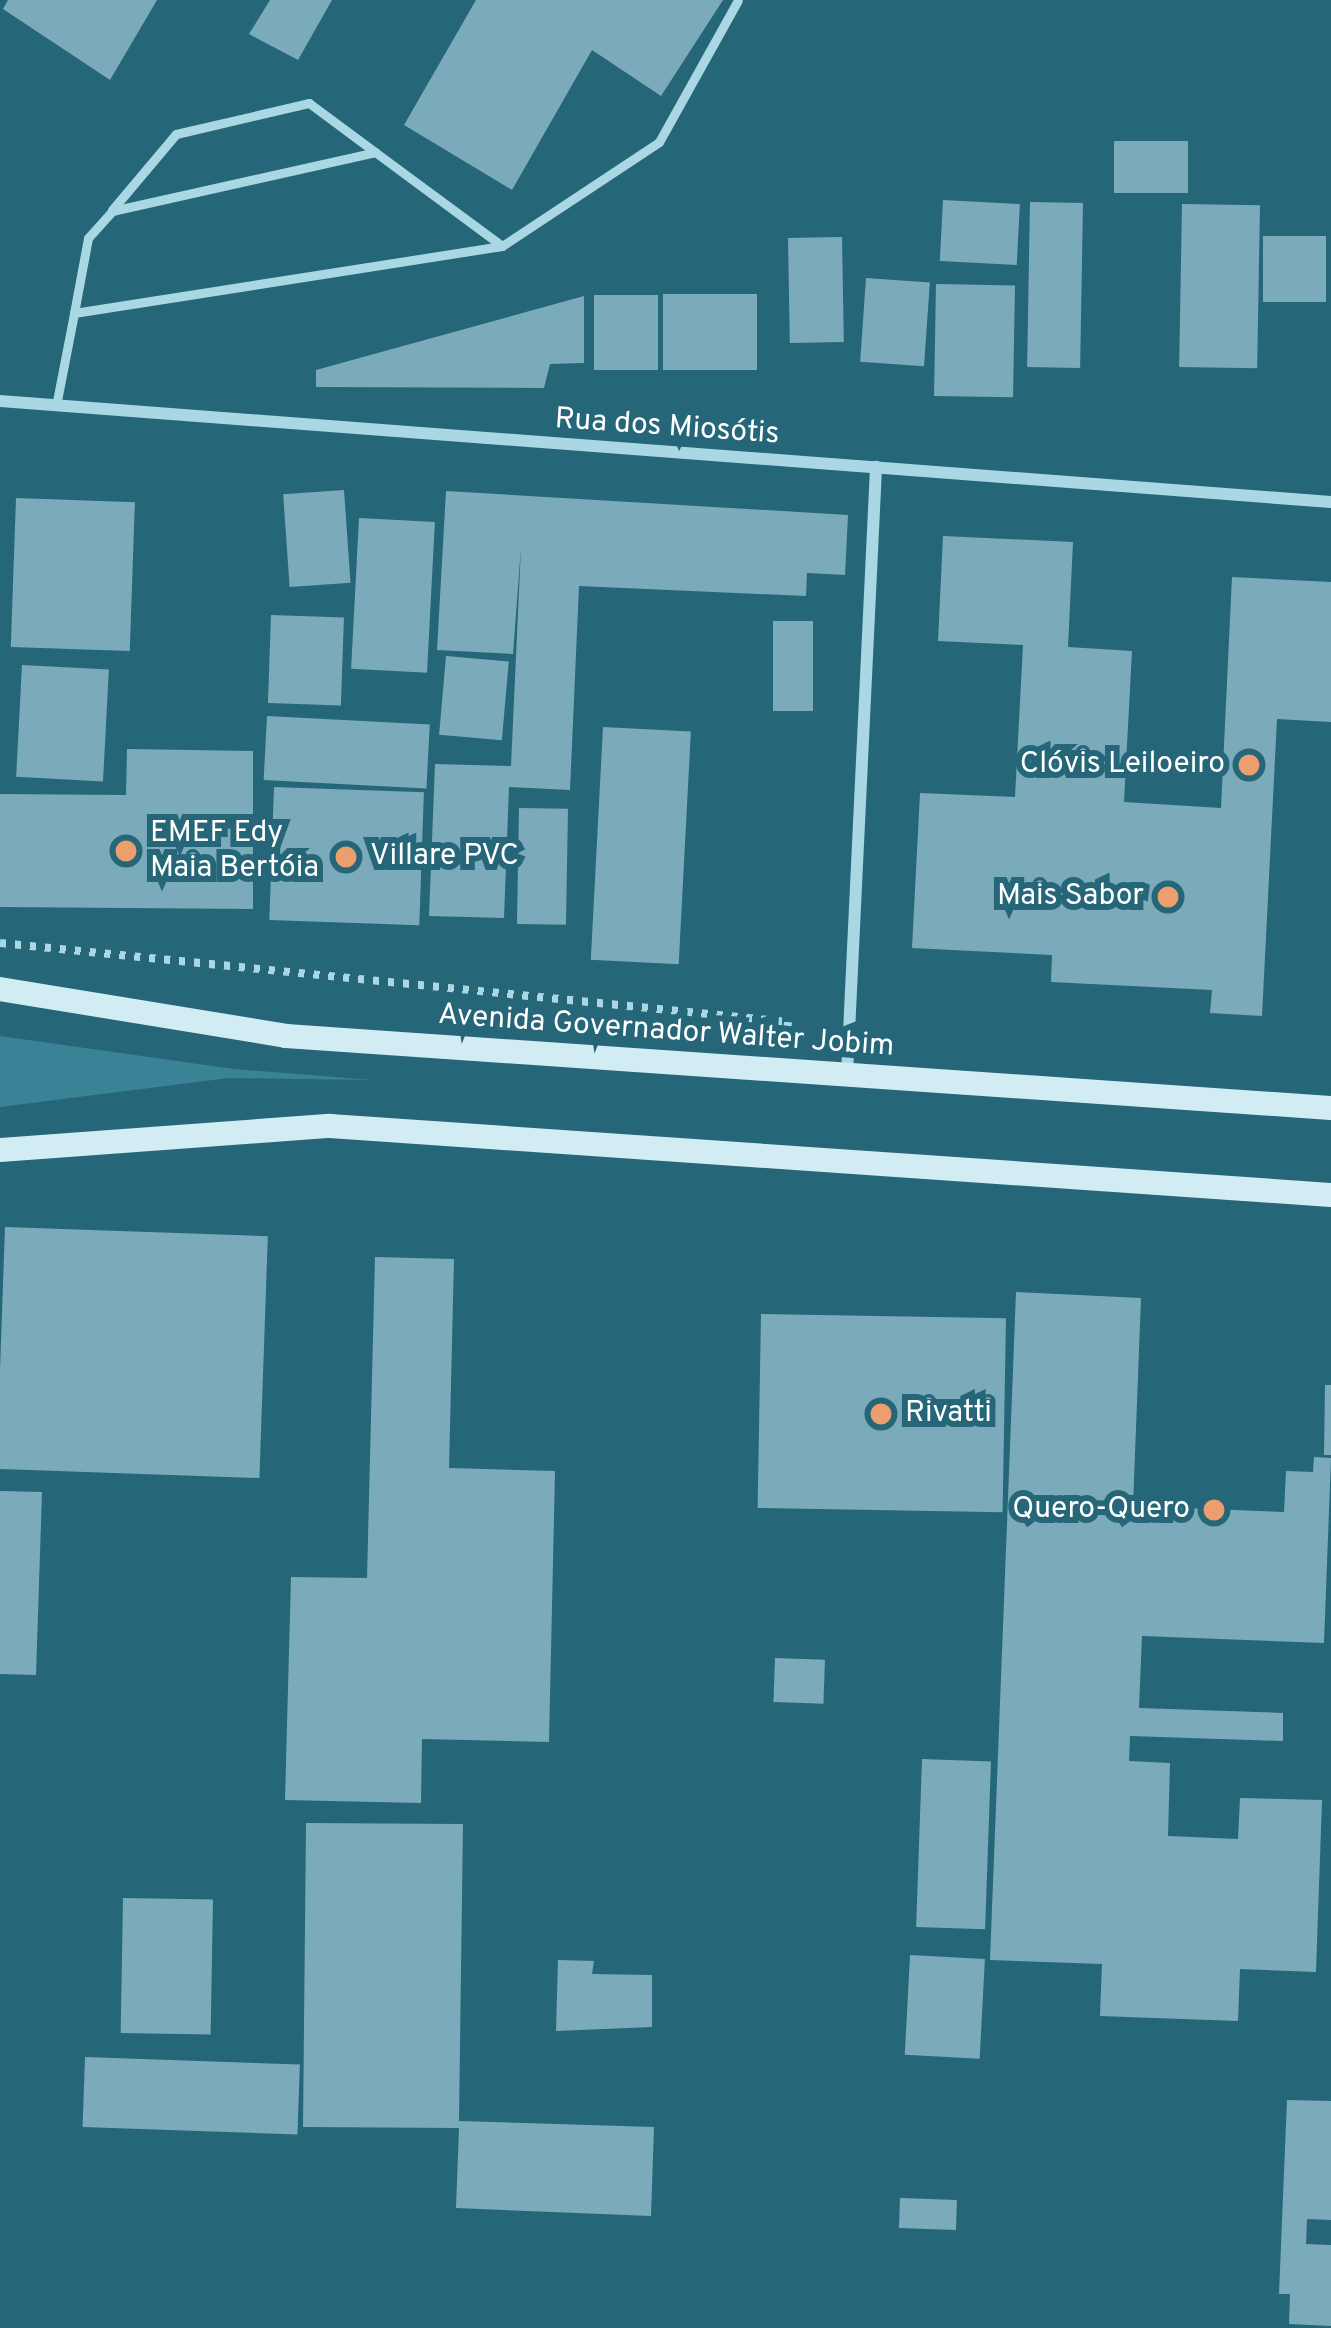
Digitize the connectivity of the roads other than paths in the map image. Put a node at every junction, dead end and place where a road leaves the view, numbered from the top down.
1 (738, 0) edge
2 (375, 152) junction
3 (112, 211) junction
4 (502, 246) junction
5 (74, 313) junction
6 (0, 401) edge
7 (56, 406) junction
8 (876, 467) junction
9 (1331, 502) edge
10 (0, 989) edge
11 (847, 1074) junction
12 (1331, 1108) edge
13 (0, 1150) edge
14 (1331, 1195) edge

1 - 4 lane
2 - 3 lane
2 - 3 lane
2 - 4 lane
3 - 5 lane
4 - 5 lane
5 - 7 lane
6 - 7 street, Rua dos Miosótis
7 - 8 street, Rua dos Miosótis
8 - 9 street, Rua dos Miosótis
8 - 11 street
10 - 11 main road, Avenida Governador Walter Jobim
11 - 12 main road, Avenida Governador Walter Jobim
13 - 14 main road

